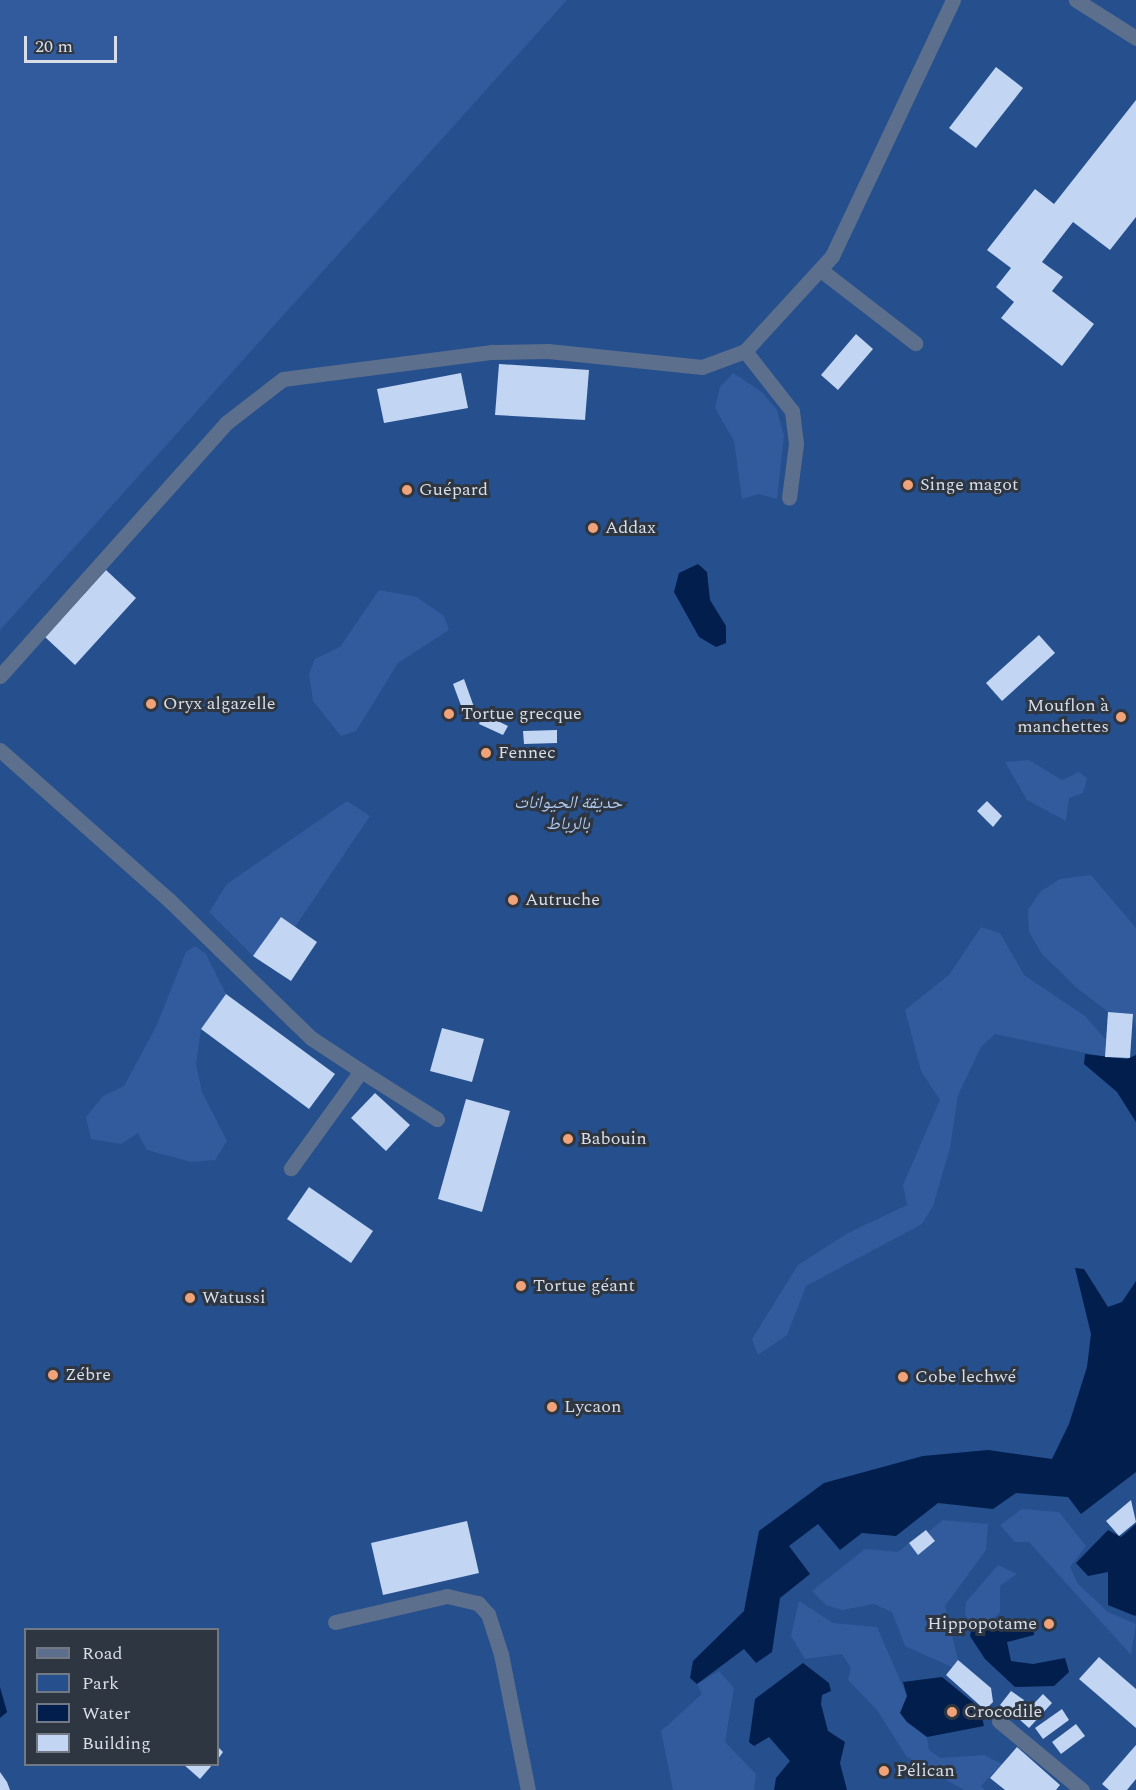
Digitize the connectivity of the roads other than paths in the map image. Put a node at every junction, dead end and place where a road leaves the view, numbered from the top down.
1 (953, 0) edge
2 (1076, 0) edge
3 (1136, 38) edge
4 (822, 271) junction
5 (915, 343) dead end
6 (745, 351) junction
7 (789, 498) dead end
8 (0, 675) edge
9 (0, 750) edge
10 (361, 1071) junction
11 (437, 1119) dead end
12 (291, 1168) dead end
13 (335, 1622) dead end
14 (999, 1721) dead end
15 (528, 1790) edge
16 (1082, 1790) edge

1 - 4 lane
2 - 3 lane
4 - 5 lane
4 - 6 lane
6 - 7 lane
6 - 8 lane
9 - 10 lane
10 - 11 lane
10 - 12 lane
13 - 15 lane
14 - 16 lane

